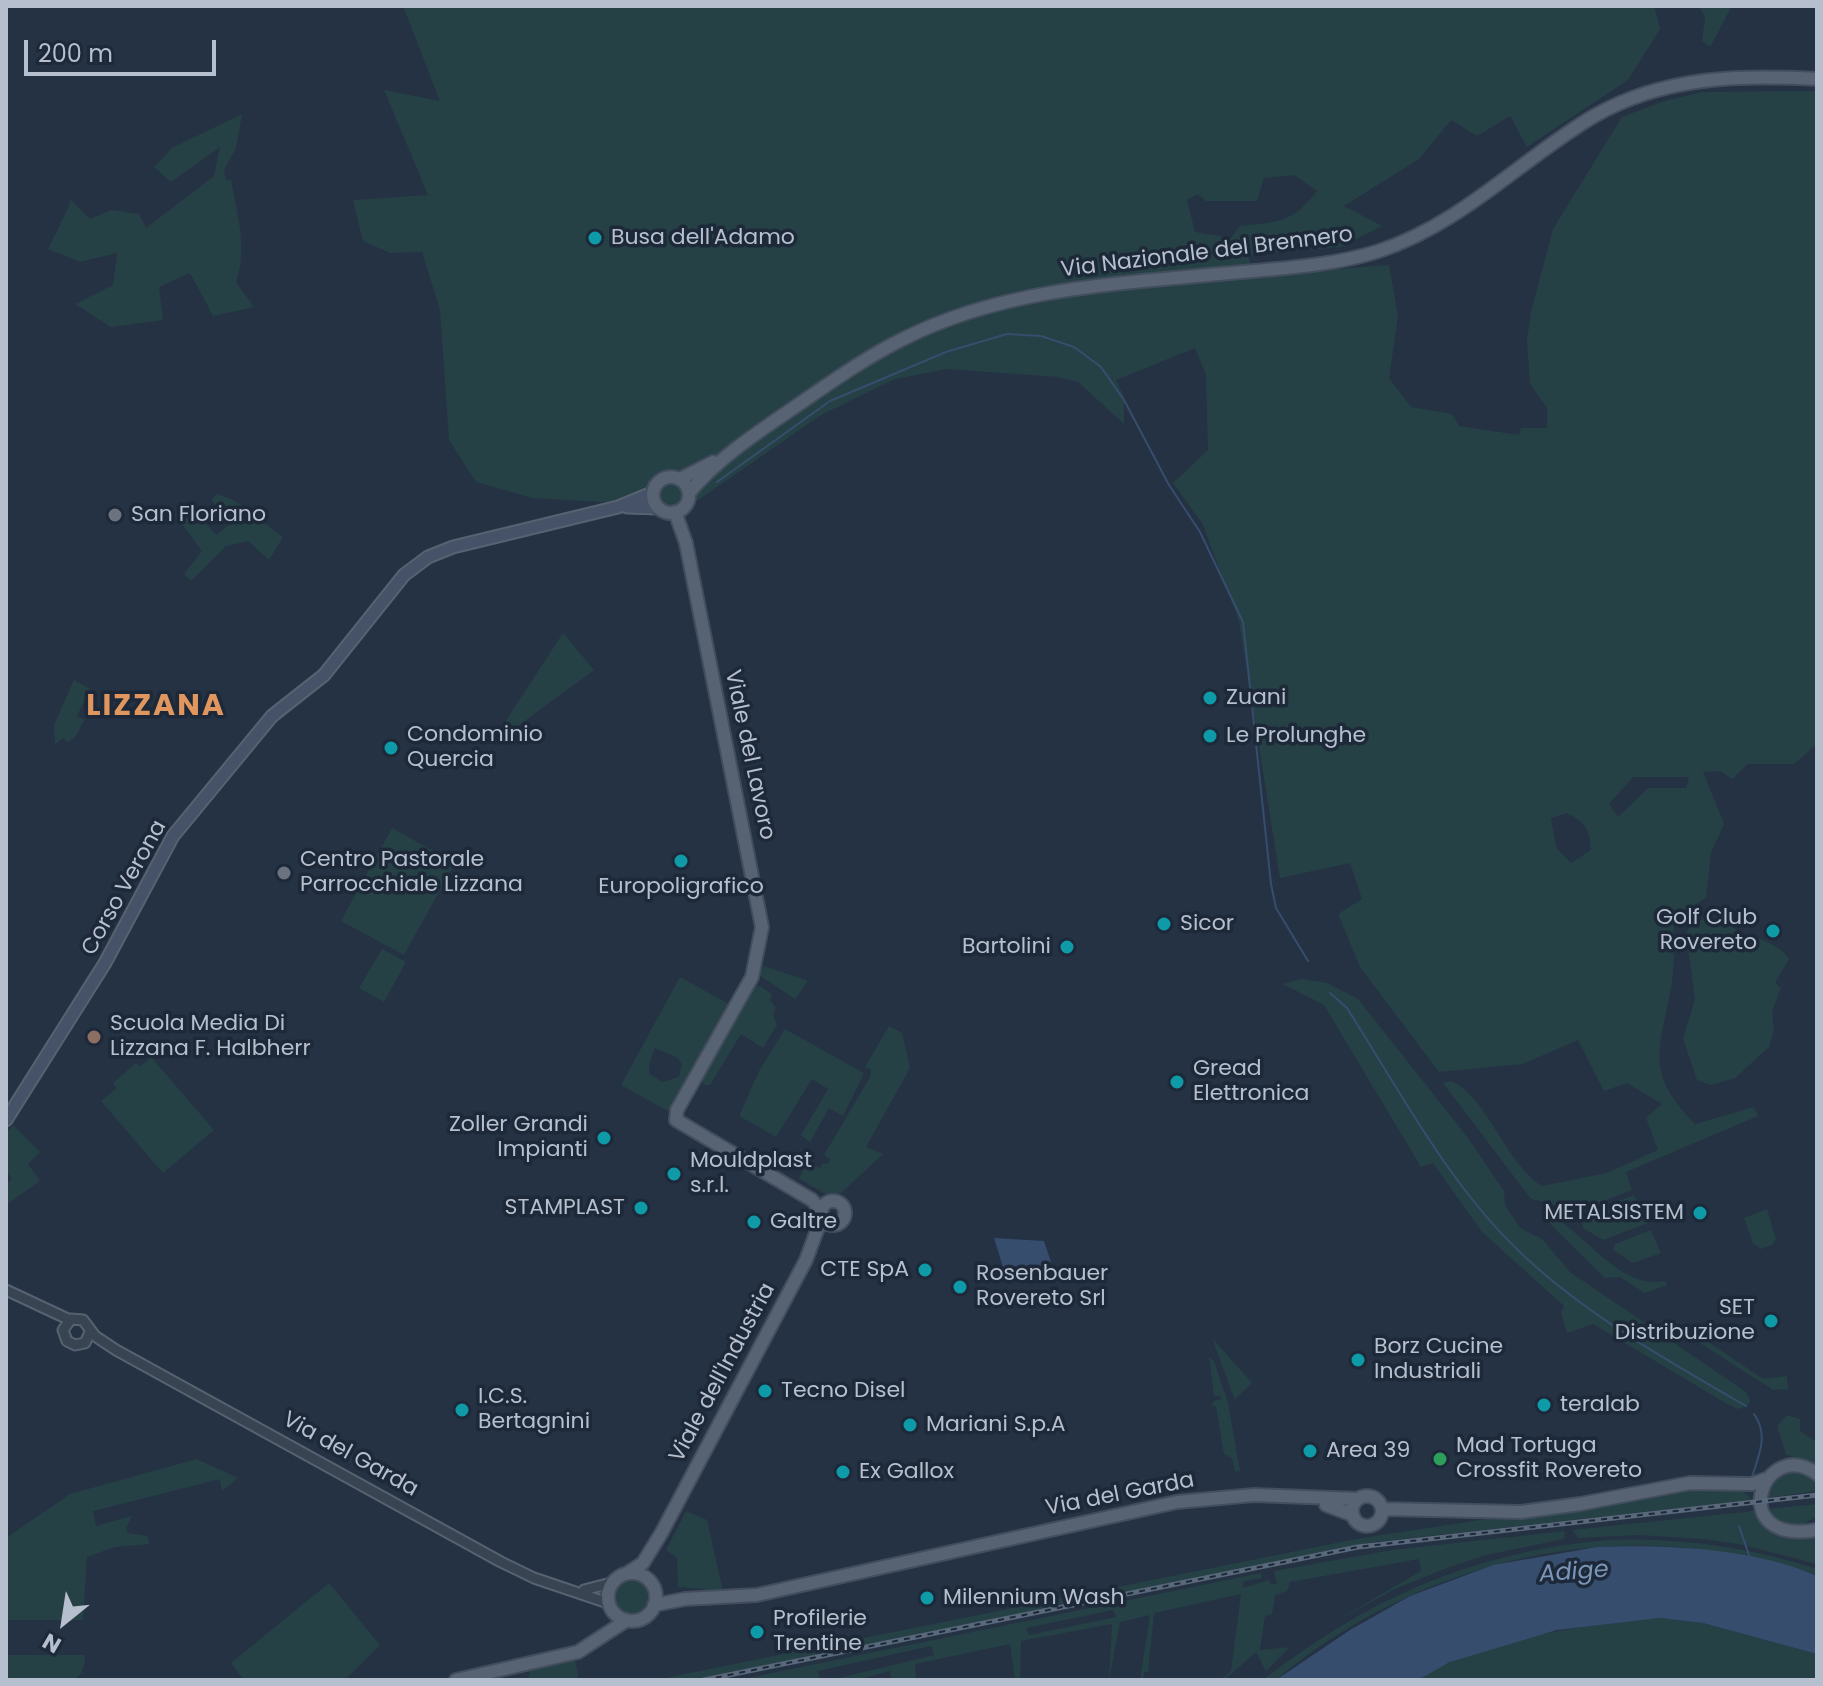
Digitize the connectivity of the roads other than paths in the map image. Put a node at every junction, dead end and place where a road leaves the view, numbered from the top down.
1 (1817, 79) edge
2 (740, 448) junction
3 (680, 479) junction
4 (652, 493) junction
5 (689, 493) junction
6 (618, 507) junction
7 (658, 508) junction
8 (675, 512) junction
9 (6, 1120) edge
10 (826, 1214) joint
11 (6, 1290) edge
12 (67, 1324) junction
13 (90, 1332) junction
14 (85, 1343) junction
15 (116, 1350) junction
16 (1817, 1474) edge
17 (1766, 1479) junction
18 (1728, 1481) junction
19 (1358, 1499) junction
20 (1760, 1502) junction
21 (1382, 1509) junction
22 (1353, 1515) junction
23 (1817, 1527) edge
24 (662, 1532) junction
25 (655, 1550) joint
26 (893, 1563) junction
27 (629, 1572) junction
28 (611, 1583) junction
29 (653, 1585) junction
30 (568, 1589) junction
31 (685, 1599) junction
32 (654, 1605) junction
33 (610, 1606) junction
34 (627, 1620) junction
35 (598, 1640) junction
36 (456, 1680) edge

1 - 2 main road, Via Nazionale del Brennero
2 - 3 main road, Via Nazionale del Brennero
2 - 5 main road, Via Nazionale del Brennero
3 - 4 main road
3 - 5 main road
4 - 6 main road
4 - 7 main road
5 - 8 main road
6 - 7 main road
6 - 9 main road, Corso Verona
7 - 8 main road
8 - 10 main road, Viale del Lavoro
10 - 24 main road, Viale dell'Industria
11 - 12 street
12 - 13 street
12 - 14 street
13 - 14 street
13 - 15 street, Via del Garda
14 - 15 street, Via del Garda
15 - 30 street, Via del Garda
16 - 17 main road, Via del Garda
17 - 18 main road, Via del Garda
17 - 20 main road
18 - 20 main road
18 - 21 main road, Via del Garda
19 - 21 main road, Via del Garda
19 - 22 main road
19 - 26 main road, Via del Garda
20 - 23 main road
21 - 22 main road, Via del Garda
22 - 26 main road, Via del Garda
24 - 25 main road, Viale dell'Industria
24 - 27 main road, Viale dell'Industria
25 - 29 main road, Viale dell'Industria
26 - 31 main road, Via del Garda
27 - 28 main road, Via del Garda
27 - 29 main road, Via del Garda
28 - 30 street, Via del Garda
28 - 33 main road
29 - 31 main road, Via del Garda
29 - 32 main road
30 - 33 street, Via del Garda
31 - 32 main road, Via del Garda
32 - 34 main road, Via del Garda
33 - 34 main road, Via del Garda
33 - 35 main road
34 - 35 main road
35 - 36 main road

